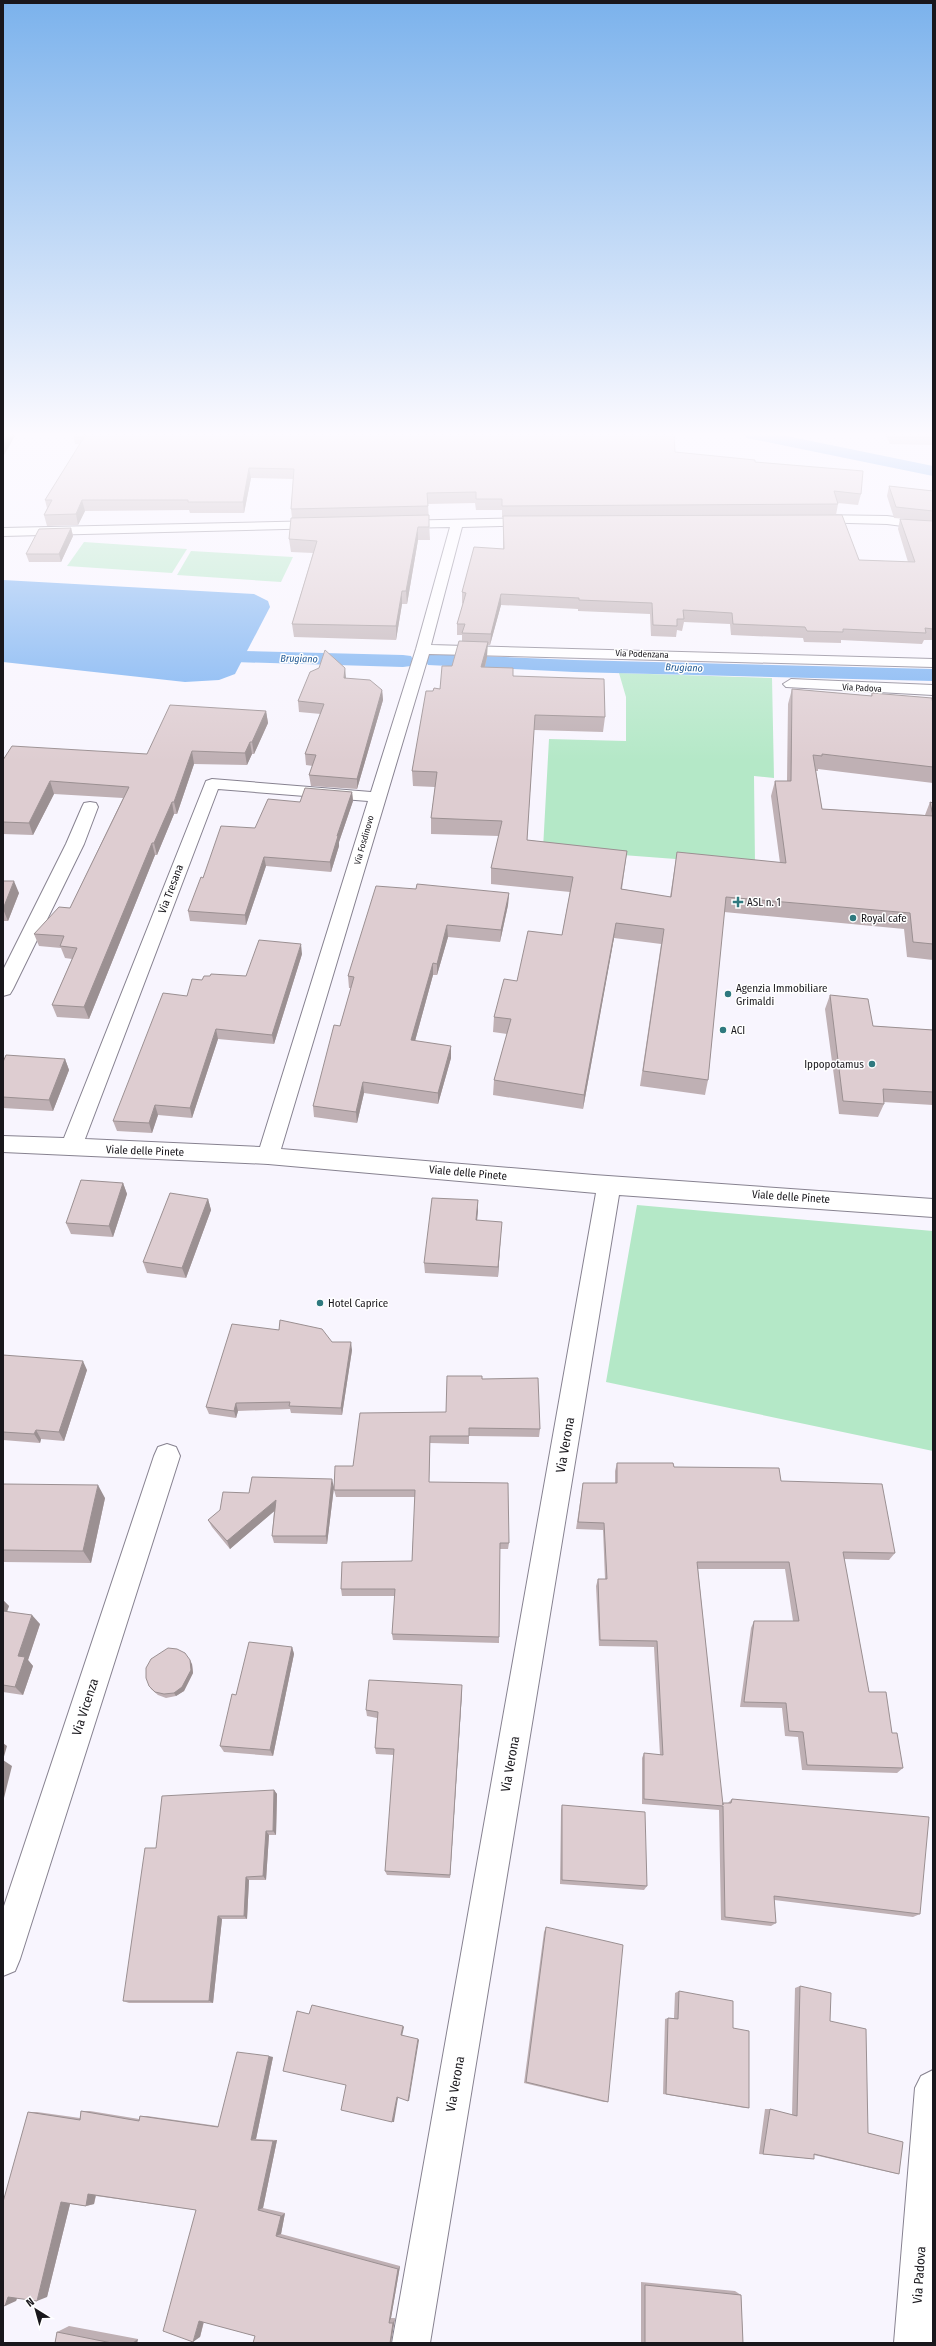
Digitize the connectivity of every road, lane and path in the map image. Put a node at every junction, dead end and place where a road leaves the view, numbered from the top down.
1 (451, 543) edge
2 (423, 649) junction
3 (933, 662) edge
4 (791, 684) dead end
5 (933, 690) edge
6 (376, 797) junction
7 (90, 807) dead end
8 (3, 989) edge
9 (3, 1144) edge
10 (71, 1148) junction
11 (268, 1156) junction
12 (609, 1185) junction
13 (933, 1208) edge
14 (167, 1456) dead end
15 (3, 1959) edge
16 (933, 2088) edge
17 (411, 2343) edge
18 (913, 2343) edge

1 - 2 street, Via Fosdinovo
2 - 3 street, Via Podenzana
2 - 6 street, Via Fosdinovo
4 - 5 street, Via Padova
6 - 10 street, Via Tresana
6 - 11 street, Via Fosdinovo
7 - 8 street
9 - 10 street, Viale delle Pinete
10 - 11 street, Viale delle Pinete
11 - 12 street, Viale delle Pinete
12 - 13 street, Viale delle Pinete
12 - 17 street, Via Verona
14 - 15 street, Via Vicenza
16 - 18 street, Via Padova

